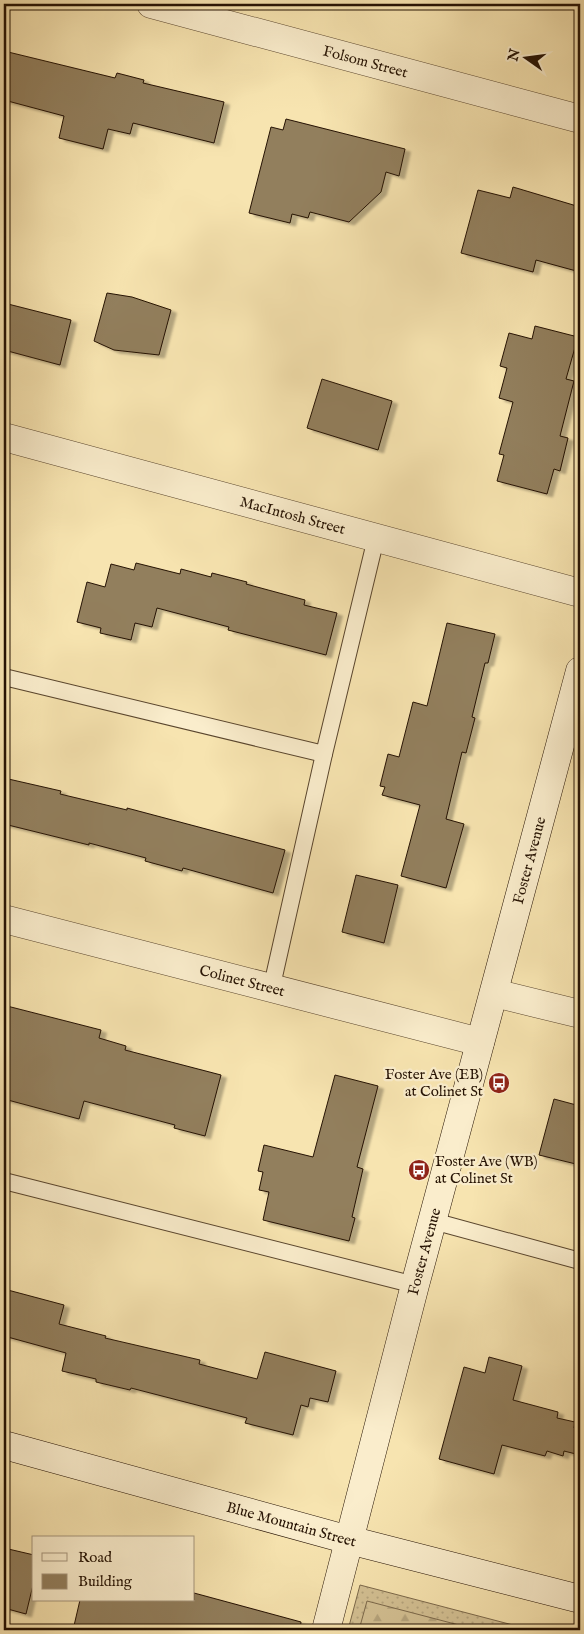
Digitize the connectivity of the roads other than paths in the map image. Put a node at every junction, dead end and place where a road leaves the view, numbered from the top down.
1 (151, 4) edge
2 (580, 119) edge
3 (4, 437) edge
4 (376, 538) junction
5 (580, 593) edge
6 (580, 670) edge
7 (4, 677) edge
8 (324, 754) junction
9 (4, 919) edge
10 (271, 990) junction
11 (494, 993) junction
12 (580, 1014) edge
13 (480, 1042) junction
14 (4, 1181) edge
15 (433, 1221) junction
16 (580, 1261) edge
17 (415, 1285) junction
18 (4, 1444) edge
19 (349, 1540) junction
20 (580, 1599) edge
21 (326, 1630) edge

1 - 2 street, Folsom Street
3 - 4 street, MacIntosh Street
4 - 5 street, MacIntosh Street
4 - 8 lane
6 - 11 street, Foster Avenue
7 - 8 lane
8 - 10 lane
9 - 10 street, Colinet Street
10 - 13 street, Colinet Street
11 - 12 street
11 - 13 street, Foster Avenue
13 - 15 street, Foster Avenue
14 - 17 lane
15 - 16 lane
15 - 17 street, Foster Avenue
17 - 19 street, Foster Avenue
18 - 19 street, Blue Mountain Street
19 - 20 street, Blue Mountain Street
19 - 21 street, Foster Avenue

